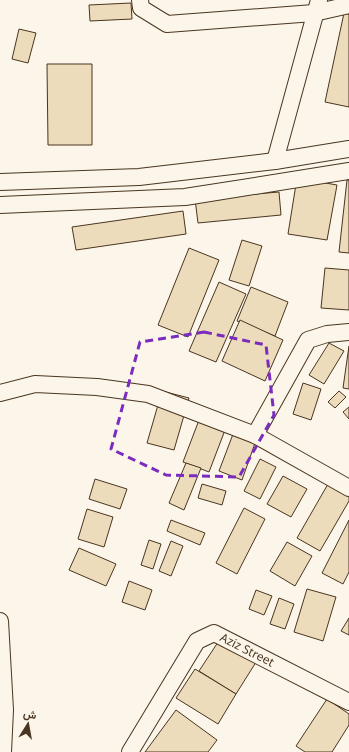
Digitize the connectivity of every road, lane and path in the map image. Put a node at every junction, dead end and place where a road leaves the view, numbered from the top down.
1 (140, 0) edge
2 (349, 6) edge
3 (316, 7) edge
4 (349, 149) edge
5 (275, 161) junction
6 (349, 171) edge
7 (0, 182) edge
8 (0, 205) edge
9 (349, 332) edge
10 (0, 393) edge
11 (255, 435) junction
12 (349, 488) edge
13 (0, 621) edge
14 (349, 702) edge
15 (3, 752) edge
16 (130, 752) edge

1 - 3 street
2 - 3 street
3 - 5 street
4 - 5 street
5 - 7 street
6 - 8 street
9 - 11 street
10 - 11 street
11 - 12 street
13 - 15 street
14 - 16 street, Aziz Street

